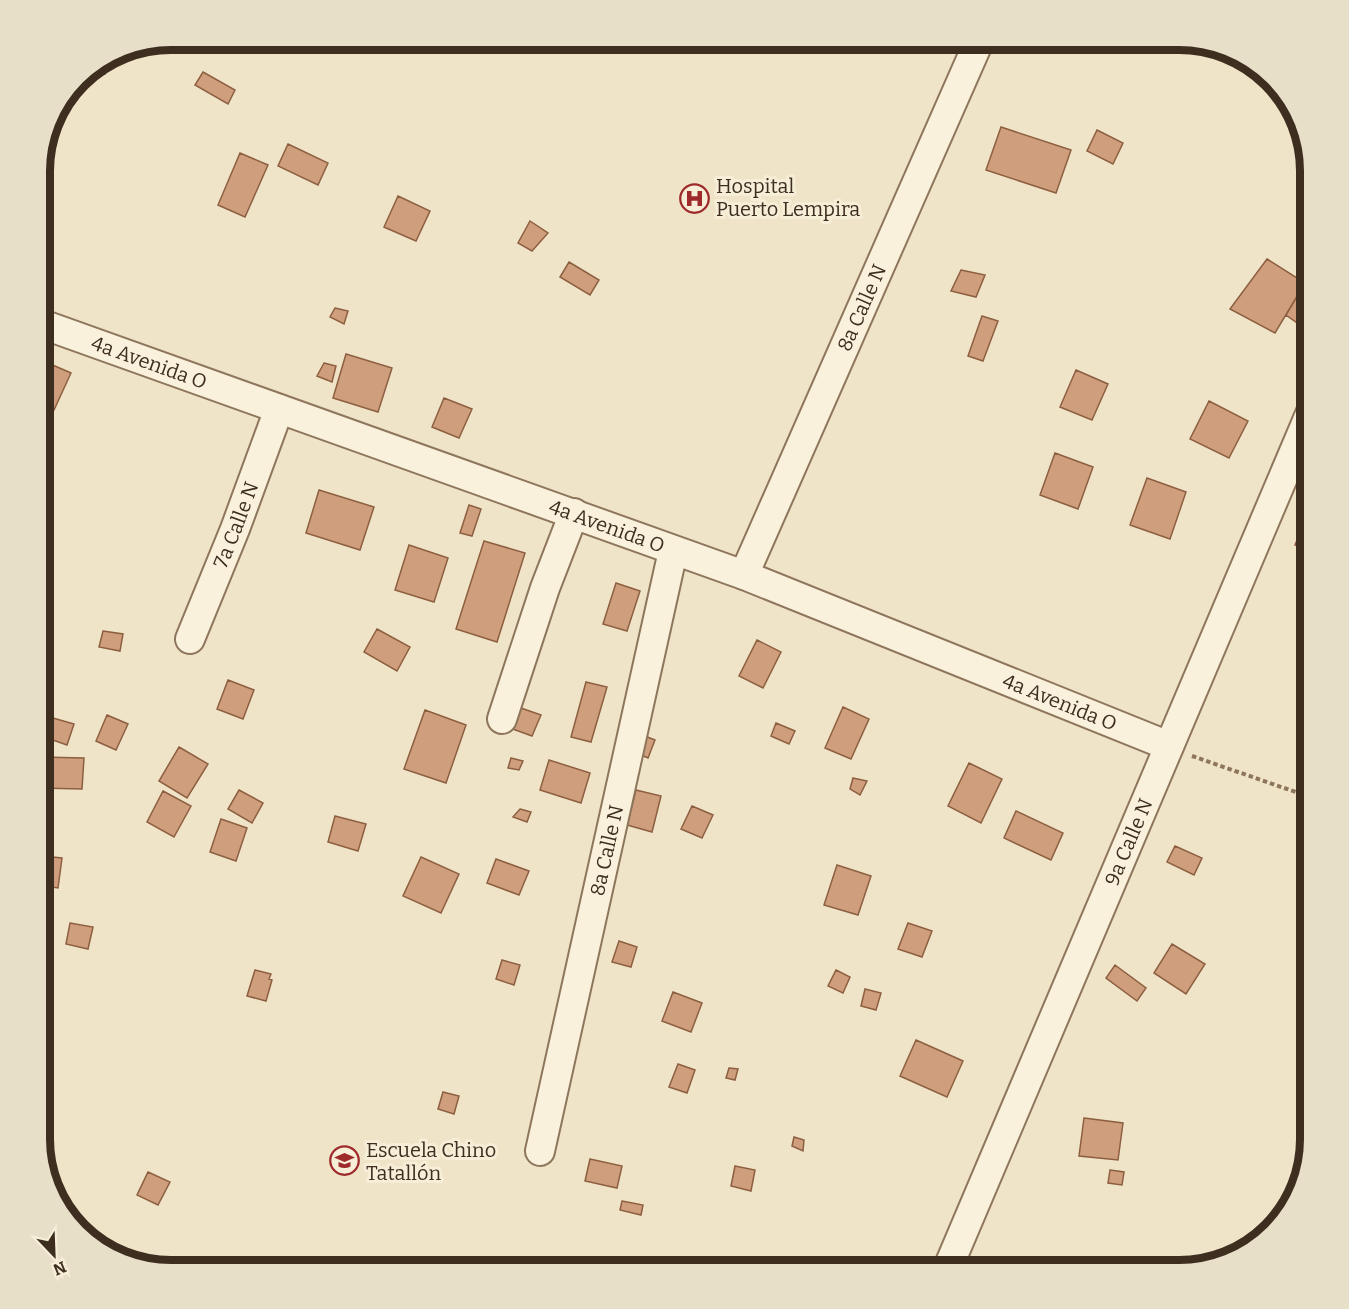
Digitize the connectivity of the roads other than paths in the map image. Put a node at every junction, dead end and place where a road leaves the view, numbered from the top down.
1 (975, 50) edge
2 (50, 327) edge
3 (279, 409) junction
4 (1300, 438) edge
5 (574, 513) junction
6 (673, 551) junction
7 (744, 575) junction
8 (190, 639) dead end
9 (502, 719) dead end
10 (1169, 747) junction
11 (540, 1150) dead end
12 (951, 1260) edge

1 - 7 street, 8a Calle N
2 - 3 street, 4a Avenida O
3 - 5 street, 4a Avenida O
3 - 8 street, 7a Calle N
4 - 10 street, 9a Calle N
5 - 6 street, 4a Avenida O
5 - 9 street
6 - 7 street, 4a Avenida O
6 - 11 street, 8a Calle N
7 - 10 street, 4a Avenida O
10 - 12 street, 9a Calle N

